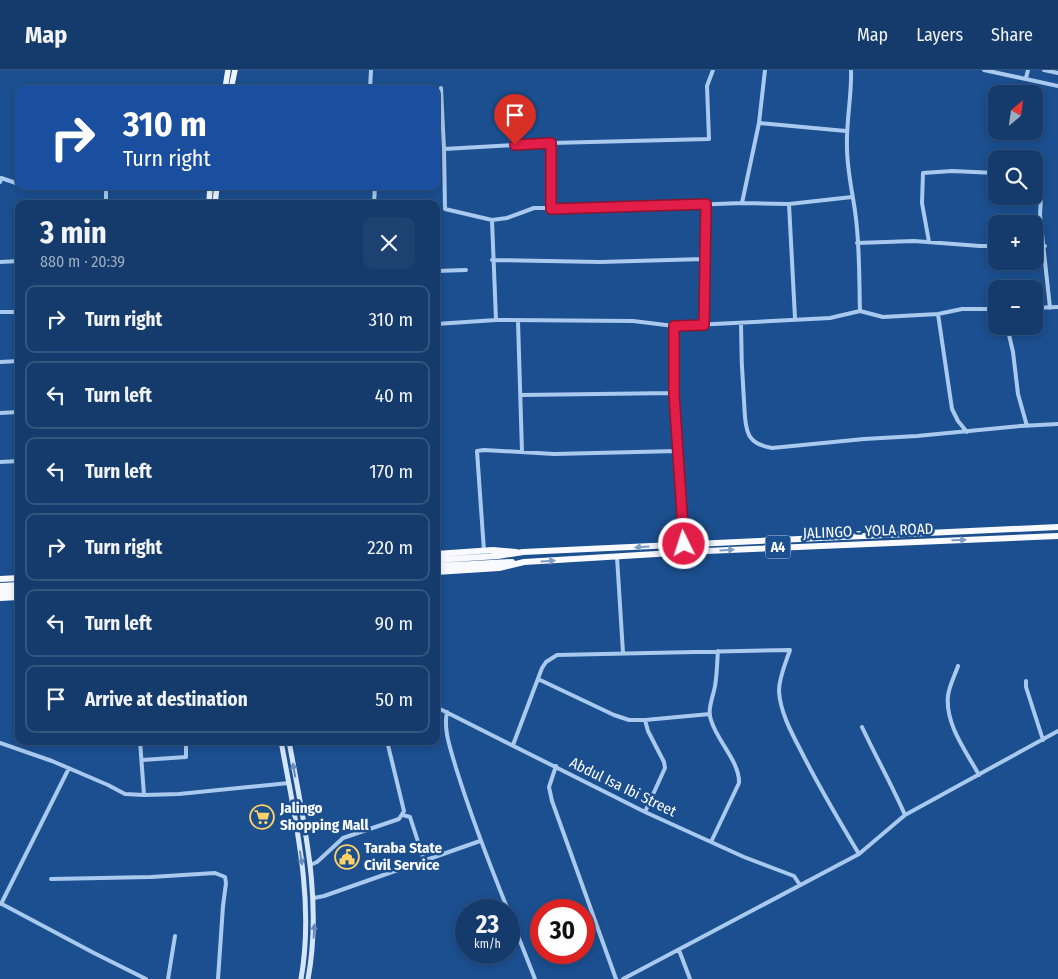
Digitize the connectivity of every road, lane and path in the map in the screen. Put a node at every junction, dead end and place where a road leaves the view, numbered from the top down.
1 (228, 70) edge
2 (235, 70) edge
3 (371, 70) edge
4 (713, 70) edge
5 (765, 70) edge
6 (851, 70) edge
7 (984, 70) edge
8 (1028, 70) edge
9 (1044, 70) edge
10 (1058, 73) edge
11 (1026, 78) junction
12 (226, 85) edge
13 (232, 85) edge
14 (370, 85) edge
15 (1058, 86) edge
16 (441, 88) dead end
17 (760, 123) junction
18 (846, 132) junction
19 (440, 140) edge
20 (444, 140) junction
21 (551, 143) junction
22 (444, 149) junction
23 (988, 173) edge
24 (0, 182) edge
25 (15, 183) edge
26 (852, 197) junction
27 (742, 203) junction
28 (706, 204) junction
29 (789, 204) junction
30 (1041, 205) edge
31 (551, 209) junction
32 (492, 220) junction
33 (857, 242) junction
34 (929, 242) junction
35 (988, 246) edge
36 (1045, 246) joint
37 (704, 259) junction
38 (492, 260) junction
39 (15, 261) edge
40 (0, 262) edge
41 (466, 270) dead end
42 (440, 271) edge
43 (1058, 307) edge
44 (1043, 308) edge
45 (1050, 308) junction
46 (988, 309) edge
47 (860, 311) junction
48 (0, 312) edge
49 (15, 312) edge
50 (938, 314) junction
51 (795, 318) junction
52 (496, 320) junction
53 (518, 321) junction
54 (741, 323) junction
55 (440, 324) edge
56 (704, 325) junction
57 (674, 326) junction
58 (1009, 335) edge
59 (15, 361) edge
60 (0, 362) edge
61 (674, 394) junction
62 (521, 395) junction
63 (15, 412) edge
64 (0, 413) edge
65 (1058, 424) edge
66 (1027, 426) junction
67 (967, 432) junction
68 (678, 451) junction
69 (522, 452) junction
70 (15, 461) edge
71 (0, 462) edge
72 (1058, 527) edge
73 (1058, 536) edge
74 (684, 544) junction
75 (484, 551) junction
76 (523, 552) junction
77 (440, 554) edge
78 (617, 557) junction
79 (440, 560) edge
80 (464, 561) junction
81 (524, 562) junction
82 (440, 565) edge
83 (440, 572) edge
84 (15, 578) edge
85 (0, 580) edge
86 (15, 585) edge
87 (0, 586) edge
88 (15, 591) edge
89 (0, 592) edge
90 (15, 597) edge
91 (0, 598) edge
92 (718, 651) junction
93 (623, 654) junction
94 (958, 666) dead end
95 (538, 679) junction
96 (1026, 681) dead end
97 (440, 709) edge
98 (446, 712) junction
99 (710, 714) junction
100 (645, 720) junction
101 (862, 727) dead end
102 (1058, 731) edge
103 (1043, 740) junction
104 (0, 743) edge
105 (140, 745) edge
106 (186, 745) edge
107 (282, 745) edge
108 (290, 745) edge
109 (388, 745) edge
110 (513, 745) junction
111 (142, 760) junction
112 (556, 766) junction
113 (69, 768) junction
114 (979, 775) junction
115 (289, 783) junction
116 (144, 796) junction
117 (645, 812) junction
118 (403, 815) junction
119 (905, 815) junction
120 (480, 841) junction
121 (711, 842) junction
122 (859, 854) junction
123 (424, 860) junction
124 (310, 865) junction
125 (51, 879) dead end
126 (800, 885) junction
127 (314, 898) junction
128 (503, 899) edge
129 (1, 903) edge
130 (175, 936) dead end
131 (520, 942) edge
132 (678, 950) junction
133 (146, 979) edge
134 (168, 979) edge
135 (218, 979) edge
136 (302, 979) edge
137 (308, 979) edge
138 (535, 979) edge
139 (616, 979) edge
140 (623, 979) edge
141 (690, 979) edge

1 - 12 main road
2 - 13 main road
3 - 14 street
4 - 21 street
5 - 17 street
6 - 18 street
7 - 11 street
8 - 11 street
9 - 10 street
11 - 15 street
16 - 20 street
17 - 18 street
17 - 27 street
18 - 26 street
19 - 20 street
20 - 22 street
21 - 22 street
21 - 31 street
22 - 32 street
23 - 34 street
24 - 25 street
26 - 29 street
26 - 33 street
27 - 28 street
27 - 29 street
28 - 31 street
28 - 37 street
29 - 51 street
30 - 36 street
31 - 32 street
32 - 38 street
33 - 34 street
33 - 47 street
34 - 35 street
36 - 45 street
37 - 38 street
37 - 56 street
38 - 52 street
39 - 40 street
41 - 42 street
43 - 45 street
44 - 45 street
46 - 50 street
47 - 50 street
47 - 51 street
48 - 49 street
50 - 67 street
51 - 54 street
52 - 53 street
52 - 55 street
53 - 57 street
53 - 62 street
54 - 56 street
54 - 67 street
56 - 57 street
57 - 61 street
58 - 66 street
59 - 60 street
61 - 62 street
61 - 68 street
62 - 69 street
63 - 64 street
65 - 66 street
66 - 67 street
68 - 69 street
68 - 74 street
69 - 75 street
70 - 71 street
72 - 74 highway, A4
78 -> 73 highway, JALINGO - YOLA ROAD / A4
74 -> 76 highway, A4
75 - 76 highway, A4
75 - 77 highway, A4
76 - 80 highway, A4
81 -> 78 highway, JALINGO - YOLA ROAD / A4
78 - 93 street
79 - 80 highway, A4
80 - 81 highway, A4
80 - 82 highway, A4
81 - 83 highway, JALINGO - YOLA ROAD / A4
84 - 85 highway
86 - 87 highway
88 - 89 highway
90 - 91 highway
92 - 93 street
92 - 99 street
92 - 122 street
93 - 95 street
94 - 114 street
95 - 100 street
95 - 110 street
96 - 103 street
97 - 98 street, Abdul Isa Ibi Street
98 - 110 street, Abdul Isa Ibi Street
98 - 120 street
99 - 100 street
99 - 121 street
100 - 117 street
101 - 119 street
102 - 103 street
103 - 114 street
104 - 113 street
105 - 111 street
106 - 111 street
107 - 115 main road
124 -> 108 main road
109 - 118 street
110 - 112 street, Abdul Isa Ibi Street
111 - 116 street
112 - 117 street, Abdul Isa Ibi Street
112 - 139 street
113 - 116 street
113 - 129 street
114 - 119 street
115 - 116 street
115 -> 136 main road
117 - 121 street, Abdul Isa Ibi Street
118 - 123 street
118 - 124 street
119 - 122 street
120 - 123 street
120 - 128 street
121 - 126 street, Abdul Isa Ibi Street
122 - 126 street
123 - 127 street
124 - 127 main road
125 - 135 street
126 - 132 street
137 -> 127 main road
129 - 133 street
130 - 134 street
131 - 138 street
132 - 140 street
132 - 141 street

